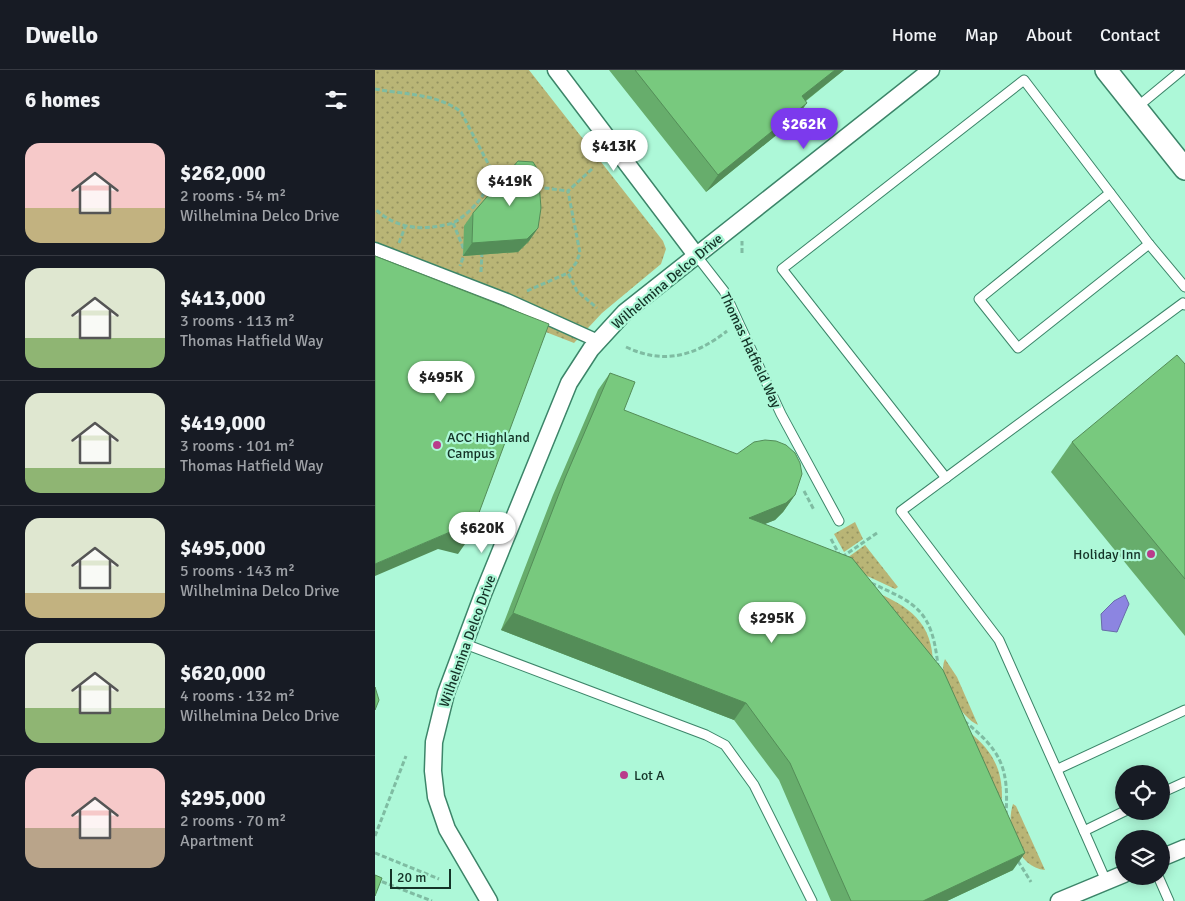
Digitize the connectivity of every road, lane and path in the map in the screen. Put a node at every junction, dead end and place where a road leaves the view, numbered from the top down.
1 (556, 70) edge
2 (931, 70) edge
3 (1106, 70) edge
4 (1183, 70) edge
5 (375, 89) edge
6 (1136, 108) junction
7 (592, 169) dead end
8 (1185, 169) edge
9 (491, 180) junction
10 (509, 183) edge
11 (536, 186) edge
12 (568, 191) junction
13 (1110, 193) junction
14 (375, 209) edge
15 (453, 223) junction
16 (742, 241) dead end
17 (1149, 244) junction
18 (375, 249) edge
19 (491, 249) edge
20 (483, 250) junction
21 (465, 252) junction
22 (742, 253) dead end
23 (696, 255) junction
24 (568, 273) junction
25 (453, 280) junction
26 (1185, 287) edge
27 (480, 290) junction
28 (507, 300) junction
29 (1184, 303) edge
30 (597, 308) dead end
31 (730, 329) dead end
32 (598, 341) junction
33 (626, 347) dead end
34 (946, 478) junction
35 (801, 486) edge
36 (814, 510) dead end
37 (839, 521) dead end
38 (877, 533) dead end
39 (831, 540) dead end
40 (841, 558) junction
41 (837, 560) edge
42 (845, 564) edge
43 (864, 579) edge
44 (465, 644) junction
45 (939, 671) edge
46 (1185, 710) edge
47 (961, 719) edge
48 (406, 756) dead end
49 (1057, 769) junction
50 (1185, 782) edge
51 (1170, 789) edge
52 (1115, 816) edge
53 (1006, 822) edge
54 (1084, 832) junction
55 (375, 836) edge
56 (1185, 848) edge
57 (1014, 852) edge
58 (375, 853) edge
59 (1170, 854) edge
60 (1115, 878) edge
61 (375, 879) edge
62 (439, 879) dead end
63 (1107, 881) junction
64 (1031, 882) dead end
65 (1162, 885) edge
66 (432, 901) edge
67 (489, 901) edge
68 (811, 901) edge
69 (1059, 901) edge
70 (1169, 901) edge

1 - 23 street, Thomas Hatfield Way
2 - 23 street, Wilhelmina Delco Drive
3 - 6 street
4 - 6 lane
5 - 9 path
6 - 8 street
7 - 12 path
9 - 10 path
9 - 15 path
11 - 12 path
12 - 24 path
13 - 17 lane
13 - 17 lane
13 - 34 lane
14 - 15 path
15 - 21 path
16 - 22 path
17 - 26 lane
18 - 25 street
19 - 20 path
20 - 21 path
20 - 27 path
21 - 25 path
23 - 32 street, Wilhelmina Delco Drive
23 - 37 lane, Thomas Hatfield Way
24 - 28 path
24 - 30 path
25 - 27 street
27 - 28 street
28 - 32 street
29 - 34 lane
31 - 33 path
32 - 44 street, Wilhelmina Delco Drive
34 - 49 lane
35 - 36 path
38 - 40 path
39 - 40 path
40 - 41 path
40 - 42 path
43 - 45 path
44 - 67 street, Wilhelmina Delco Drive
44 - 68 lane
46 - 49 lane
47 - 53 path
48 - 55 path
49 - 54 lane
50 - 51 lane
52 - 54 lane
54 - 63 lane
56 - 59 street
57 - 64 path
58 - 62 path
60 - 63 street
61 - 66 path
63 - 69 street
65 - 70 lane

